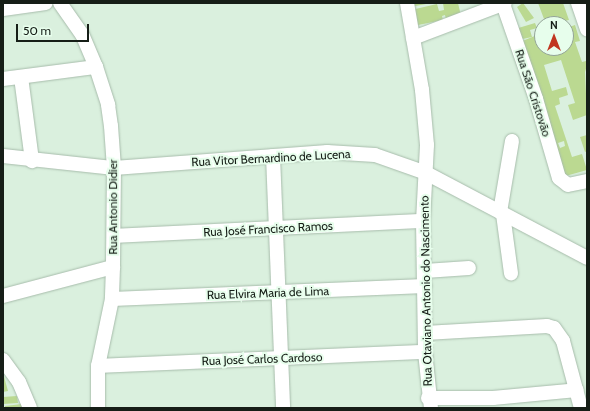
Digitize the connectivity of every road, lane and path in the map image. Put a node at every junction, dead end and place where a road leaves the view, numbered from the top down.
1 (46, 3) edge
2 (60, 3) edge
3 (407, 3) edge
4 (504, 3) edge
5 (578, 3) edge
6 (72, 8) edge
7 (3, 9) edge
8 (587, 29) edge
9 (413, 38) junction
10 (96, 67) junction
11 (21, 77) junction
12 (3, 79) edge
13 (512, 140) dead end
14 (3, 156) edge
15 (274, 156) junction
16 (32, 160) junction
17 (114, 168) junction
18 (426, 173) junction
19 (587, 181) edge
20 (501, 213) junction
21 (423, 221) junction
22 (275, 229) junction
23 (114, 236) junction
24 (587, 258) edge
25 (113, 267) junction
26 (470, 268) dead end
27 (424, 271) junction
28 (511, 273) dead end
29 (425, 286) junction
30 (278, 293) junction
31 (3, 296) edge
32 (112, 299) junction
33 (425, 333) junction
34 (425, 352) junction
35 (281, 358) junction
36 (3, 360) edge
37 (98, 366) junction
38 (577, 390) junction
39 (430, 403) edge
40 (495, 403) edge
41 (30, 408) edge
42 (98, 408) edge
43 (283, 408) edge
44 (581, 408) edge

1 - 7 street
2 - 6 street, Rua Antonio Didier
3 - 9 street, Rua Otaviano Antonio do Nascimento
4 - 9 street
4 - 19 street, Rua São Cristovão
5 - 8 street
6 - 10 street, Rua Antonio Didier
9 - 18 street, Rua Otaviano Antonio do Nascimento
10 - 11 street
10 - 17 street, Rua Antonio Didier
11 - 12 street
11 - 16 street
13 - 20 street
14 - 16 street, Rua Vitor Bernardino de Lucena
15 - 17 street, Rua Vitor Bernardino de Lucena
15 - 18 street, Rua Vitor Bernardino de Lucena
15 - 22 street
16 - 17 street, Rua Vitor Bernardino de Lucena
17 - 23 street, Rua Antonio Didier
18 - 20 street, Rua Vitor Bernardino de Lucena
18 - 21 street, Rua Otaviano Antonio do Nascimento
20 - 24 street, Rua Vitor Bernardino de Lucena
20 - 28 street
21 - 22 street, Rua José Francisco Ramos
21 - 27 street, Rua Otaviano Antonio do Nascimento
22 - 23 street, Rua José Francisco Ramos
22 - 30 street
23 - 25 street, Rua Antonio Didier
25 - 31 street
25 - 32 street, Rua Antonio Didier
26 - 27 street
27 - 29 street, Rua Otaviano Antonio do Nascimento
29 - 30 street, Rua Elvira Maria de Lima
29 - 33 street, Rua Otaviano Antonio do Nascimento
30 - 32 street, Rua Elvira Maria de Lima
30 - 35 street
32 - 37 street, Rua Antonio Didier
33 - 34 street, Rua Otaviano Antonio do Nascimento
33 - 38 street
34 - 35 street, Rua José Carlos Cardoso
34 - 39 street, Rua Otaviano Antonio do Nascimento
35 - 37 street, Rua José Carlos Cardoso
35 - 43 street
36 - 41 street
37 - 42 street, Rua Antonio Didier
38 - 40 street
38 - 44 street
39 - 40 street

